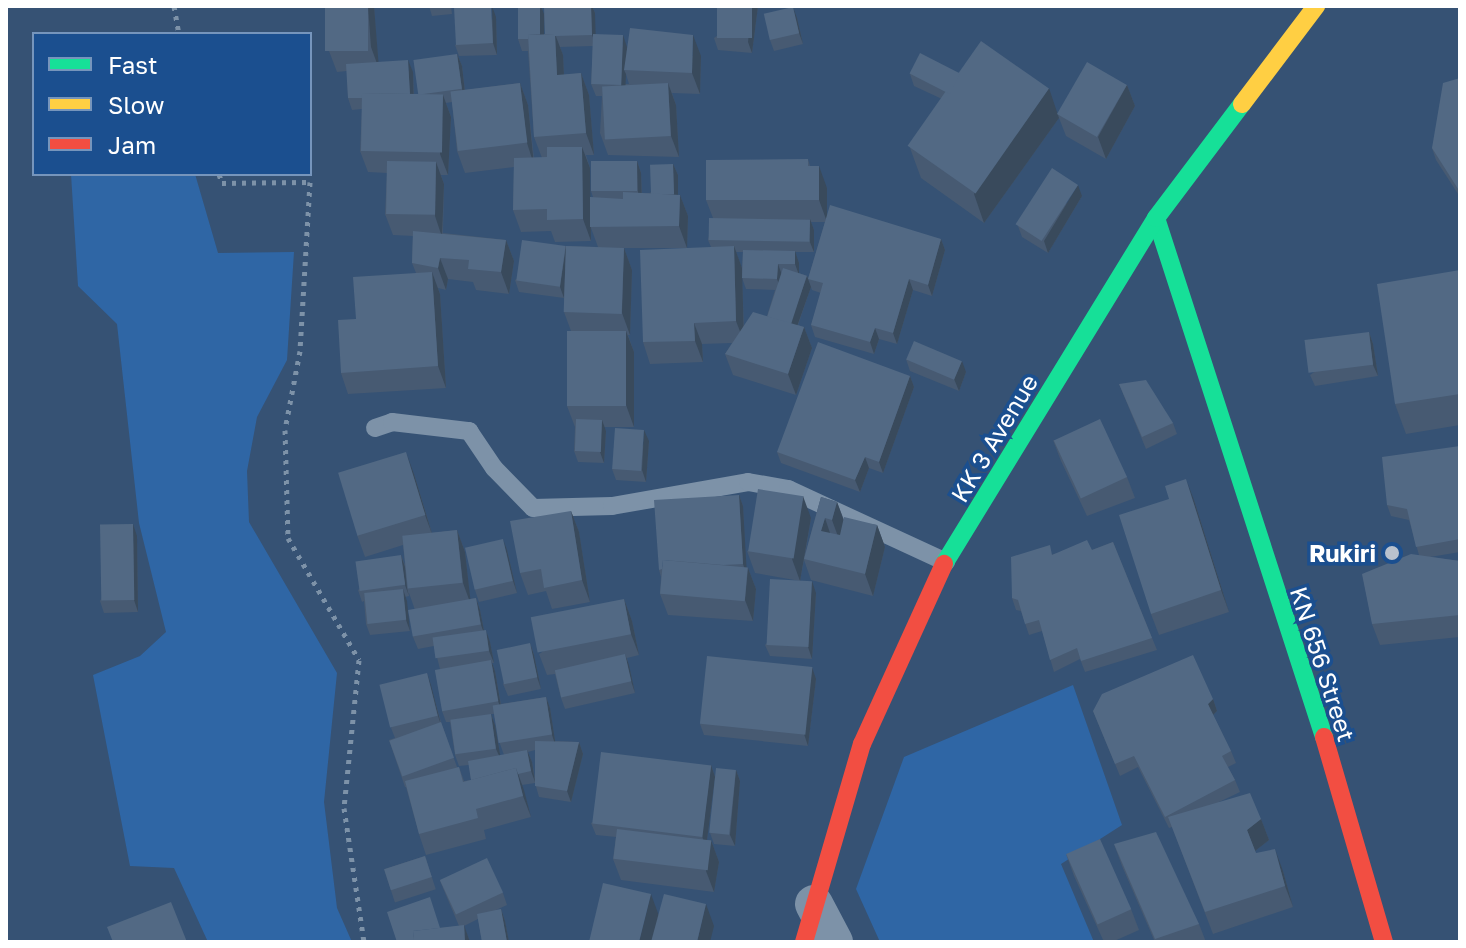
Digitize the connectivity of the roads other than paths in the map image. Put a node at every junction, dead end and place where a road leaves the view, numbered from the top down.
1 (1316, 6) edge
2 (1156, 218) junction
3 (375, 428) dead end
4 (946, 562) junction
5 (814, 904) junction
6 (804, 942) edge
7 (834, 942) edge
8 (1384, 942) edge

1 - 2 street, KK 3 Avenue
2 - 4 street, KK 3 Avenue
2 - 8 street, KN 656 Street
3 - 4 lane
4 - 5 street, KK 3 Avenue
5 - 6 street, KK 3 Avenue
5 - 7 street

